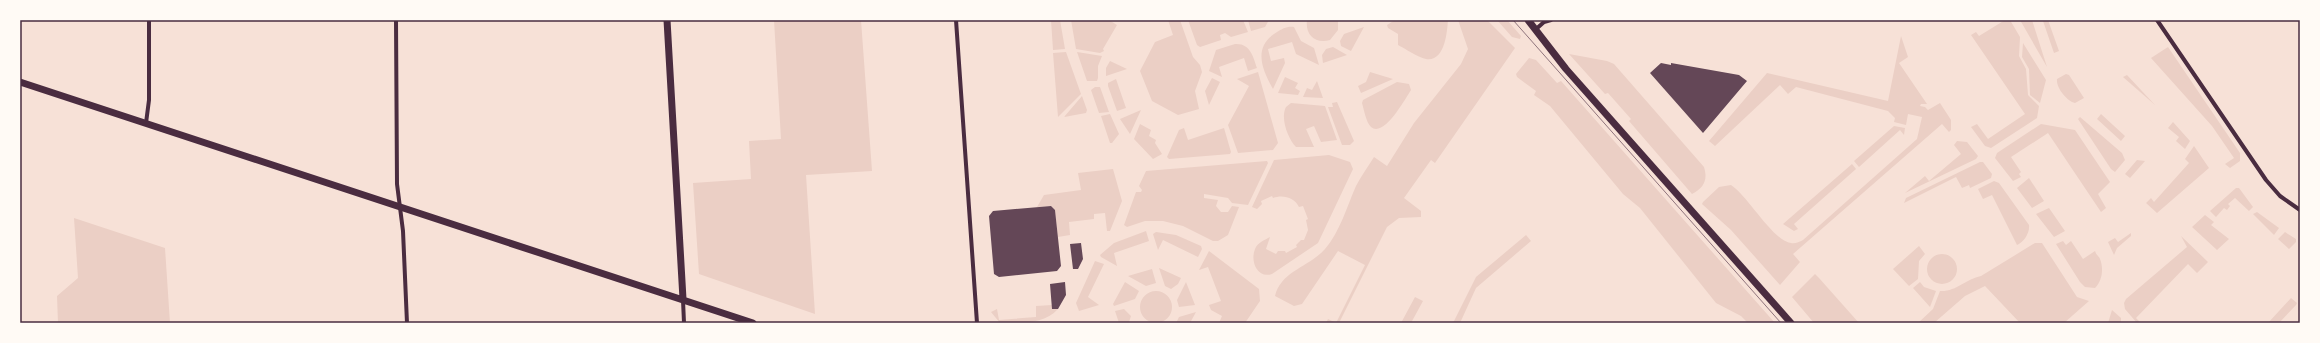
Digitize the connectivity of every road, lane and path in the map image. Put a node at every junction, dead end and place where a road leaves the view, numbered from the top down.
1 (149, 20) edge
2 (396, 20) edge
3 (667, 20) edge
4 (956, 20) edge
5 (1528, 20) edge
6 (1551, 20) edge
7 (2157, 20) edge
8 (1535, 30) junction
9 (20, 82) edge
10 (146, 123) junction
11 (398, 207) junction
12 (2300, 210) edge
13 (683, 299) junction
14 (407, 323) edge
15 (684, 323) edge
16 (753, 323) edge
17 (977, 323) edge
18 (1791, 323) edge

1 - 10 street
2 - 11 street
3 - 13 street
4 - 17 street
5 - 8 street
6 - 8 street
7 - 12 street
8 - 18 street
9 - 10 street
10 - 11 street
11 - 13 street
11 - 14 street
13 - 15 street
13 - 16 street

